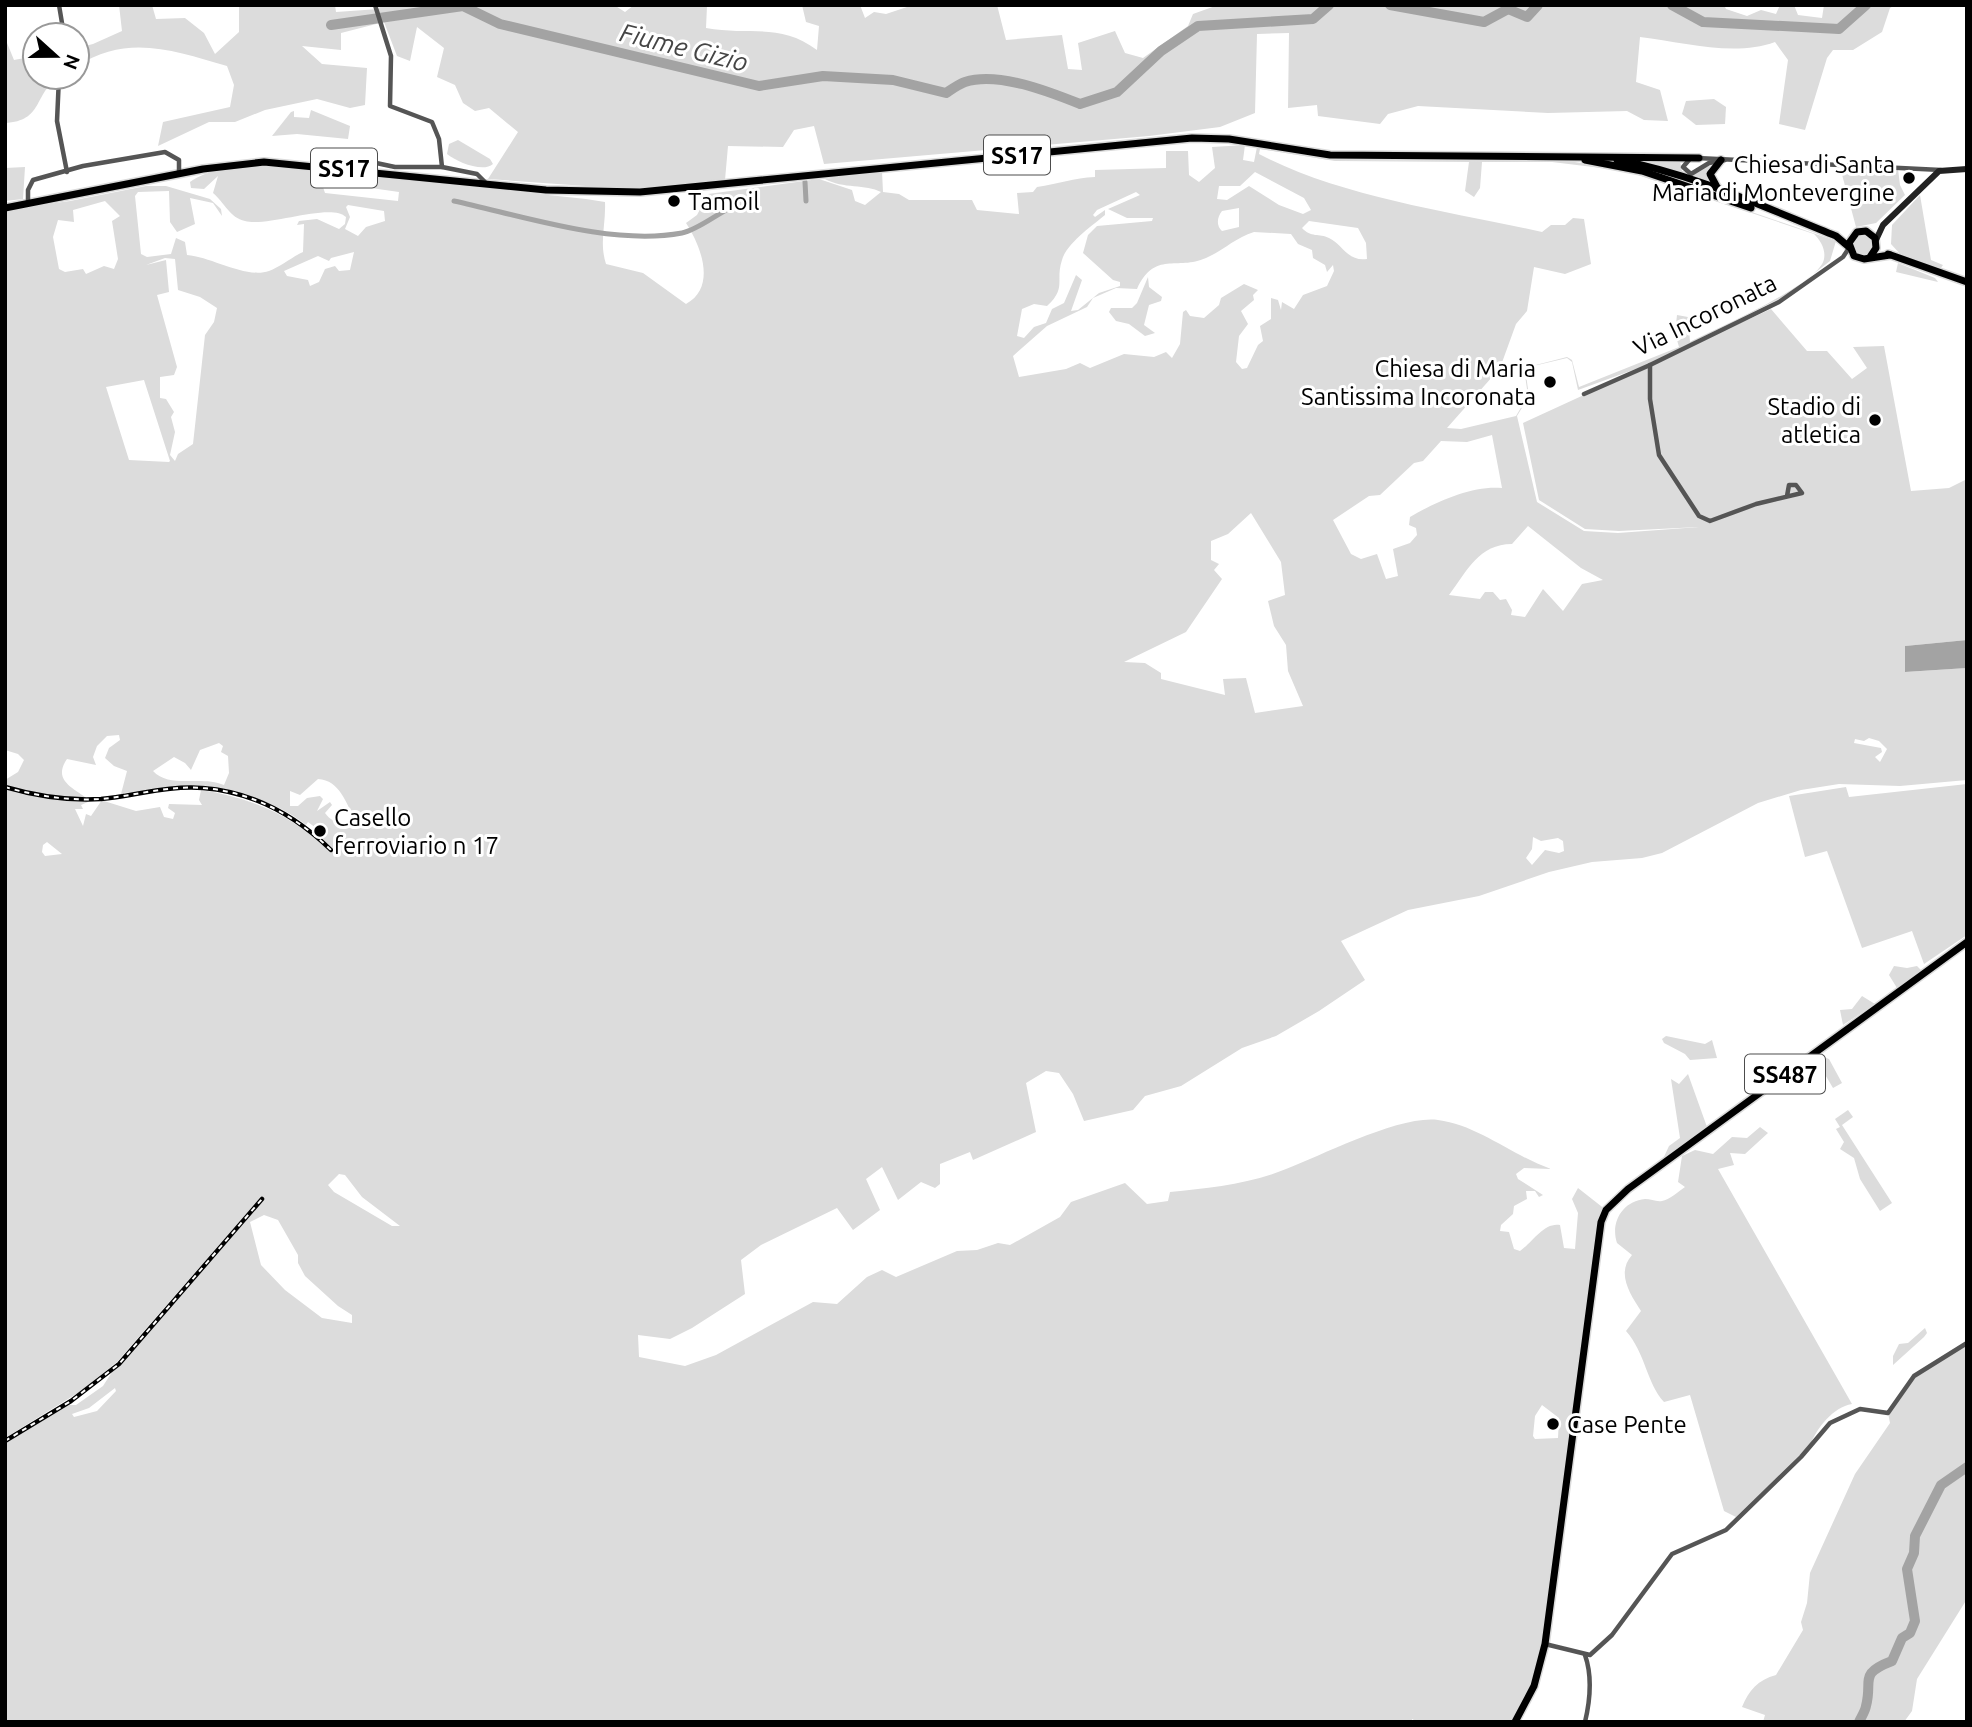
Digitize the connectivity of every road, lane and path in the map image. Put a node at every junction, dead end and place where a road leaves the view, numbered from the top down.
1 (375, 5) edge
2 (56, 91) edge
3 (1549, 156) junction
4 (1596, 157) junction
5 (1699, 158) junction
6 (1723, 160) junction
7 (442, 167) junction
8 (1923, 167) junction
9 (1967, 169) edge
10 (395, 170) junction
11 (1941, 170) junction
12 (67, 172) junction
13 (179, 174) junction
14 (1931, 178) junction
15 (485, 182) junction
16 (1721, 192) junction
17 (28, 204) junction
18 (5, 208) edge
19 (1787, 218) junction
20 (1882, 225) junction
21 (1864, 230) junction
22 (1853, 234) junction
23 (1836, 236) junction
24 (1876, 241) junction
25 (1849, 247) junction
26 (1890, 255) junction
27 (1856, 257) junction
28 (1870, 257) junction
29 (1838, 261) junction
30 (1967, 282) edge
31 (1650, 365) junction
32 (1584, 394) dead end
33 (1787, 496) dead end
34 (1967, 942) edge
35 (1967, 1343) edge
36 (1545, 1644) junction
37 (1585, 1655) junction
38 (1515, 1722) edge
39 (1585, 1722) edge

1 - 7 street
2 - 12 street
3 - 4 main road, SS17
3 - 15 main road, SS17
3 - 19 main road, SS17
4 - 5 main road
4 - 16 main road, SS17
5 - 6 street
5 - 6 street
6 - 8 street
6 - 16 main road
7 - 10 street
7 - 15 street
8 - 11 street
8 - 14 street
9 - 11 main road
10 - 13 main road, SS17
10 - 15 main road, SS17
11 - 14 main road
12 - 13 street
12 - 17 street
13 - 17 main road, SS17
14 - 20 main road
16 - 19 main road, SS17
17 - 18 main road, SS17
19 - 23 main road, SS17
20 - 21 main road
20 - 24 main road
21 - 22 main road
21 - 24 main road
22 - 23 main road, SS17
22 - 25 main road
23 - 25 main road, SS17
24 - 26 main road
24 - 28 main road
25 - 27 main road
25 - 29 street, Via Incoronata
26 - 28 main road
26 - 30 main road
27 - 28 main road
27 - 29 street, Via Incoronata
29 - 31 street, Via Incoronata
31 - 32 street, Via Incoronata
31 - 33 street
34 - 36 main road, SS487
35 - 37 street
36 - 37 street
36 - 38 main road, SS487
37 - 39 street

